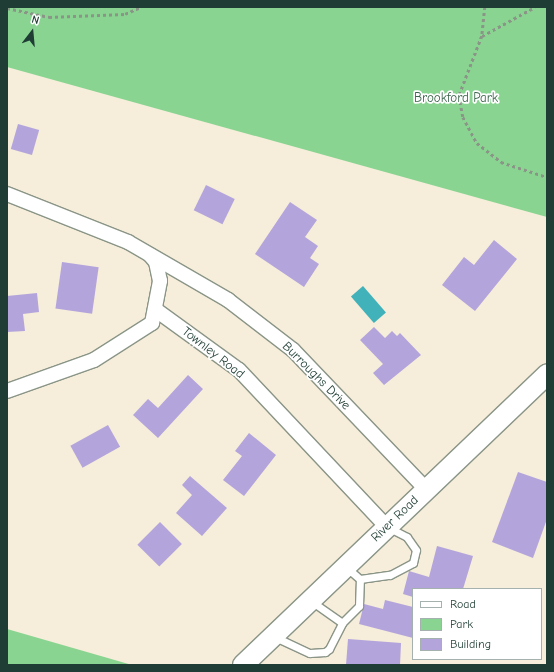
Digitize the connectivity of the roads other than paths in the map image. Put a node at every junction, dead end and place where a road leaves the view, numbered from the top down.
1 (7, 194) edge
2 (150, 255) junction
3 (156, 310) junction
4 (547, 374) edge
5 (7, 391) edge
6 (426, 489) junction
7 (387, 527) junction
8 (353, 573) junction
9 (311, 600) junction
10 (342, 623) junction
11 (274, 636) junction
12 (243, 665) edge

1 - 2 street, Burroughs Drive
2 - 3 street
2 - 6 street, Burroughs Drive
3 - 5 street
3 - 7 street, Townley Road
4 - 6 street, River Road
6 - 7 street, River Road
7 - 8 street, River Road
7 - 8 lane
8 - 9 street, River Road
8 - 10 lane
9 - 10 lane
9 - 11 street, River Road
10 - 11 lane
11 - 12 street, River Road

